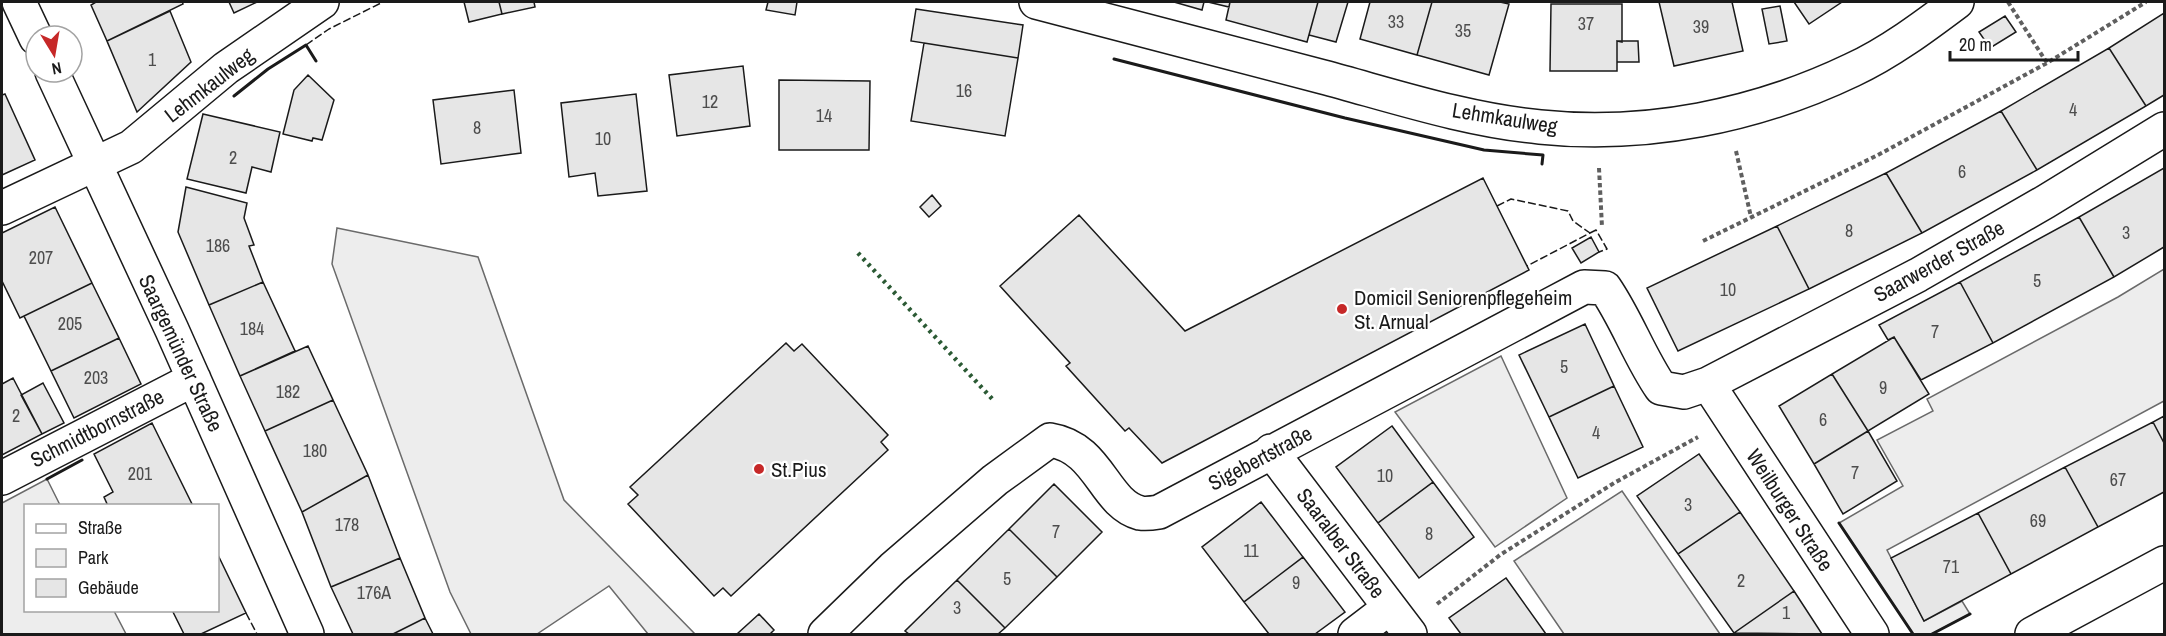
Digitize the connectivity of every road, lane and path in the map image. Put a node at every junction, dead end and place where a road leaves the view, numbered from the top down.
1 (19, 2) edge
2 (322, 2) edge
3 (1036, 2) edge
4 (2008, 2) edge
5 (2146, 2) edge
6 (1953, 3) edge
7 (29, 24) edge
8 (2047, 63) junction
9 (57, 84) edge
10 (2164, 129) edge
11 (1735, 146) dead end
12 (1598, 163) dead end
13 (94, 165) junction
14 (2, 208) edge
15 (1751, 217) junction
16 (1602, 227) dead end
17 (1703, 241) dead end
18 (194, 379) junction
19 (1708, 384) junction
20 (1702, 435) dead end
21 (1272, 451) junction
22 (2, 478) edge
23 (2164, 563) edge
24 (1401, 624) edge
25 (307, 634) edge
26 (825, 634) edge
27 (1355, 634) edge
28 (1872, 634) edge
29 (2032, 634) edge

1 - 7 street
2 - 13 street, Lehmkaulweg
3 - 6 street, Lehmkaulweg
4 - 8 path
5 - 8 path
8 - 15 path
9 - 13 street, Saargemünder Straße
10 - 19 street, Saarwerder Straße
11 - 15 path
12 - 16 path
13 - 14 street, Lehmkaulweg
13 - 18 street, Saargemünder Straße
15 - 17 path
18 - 22 street, Schmidtbornstraße
18 - 25 street, Saargemünder Straße
19 - 21 street, Sigebertstraße
19 - 28 street, Weilburger Straße
20 - 24 path
21 - 24 street, Saaralber Straße
21 - 26 street, Sigebertstraße
23 - 29 street
24 - 27 street

